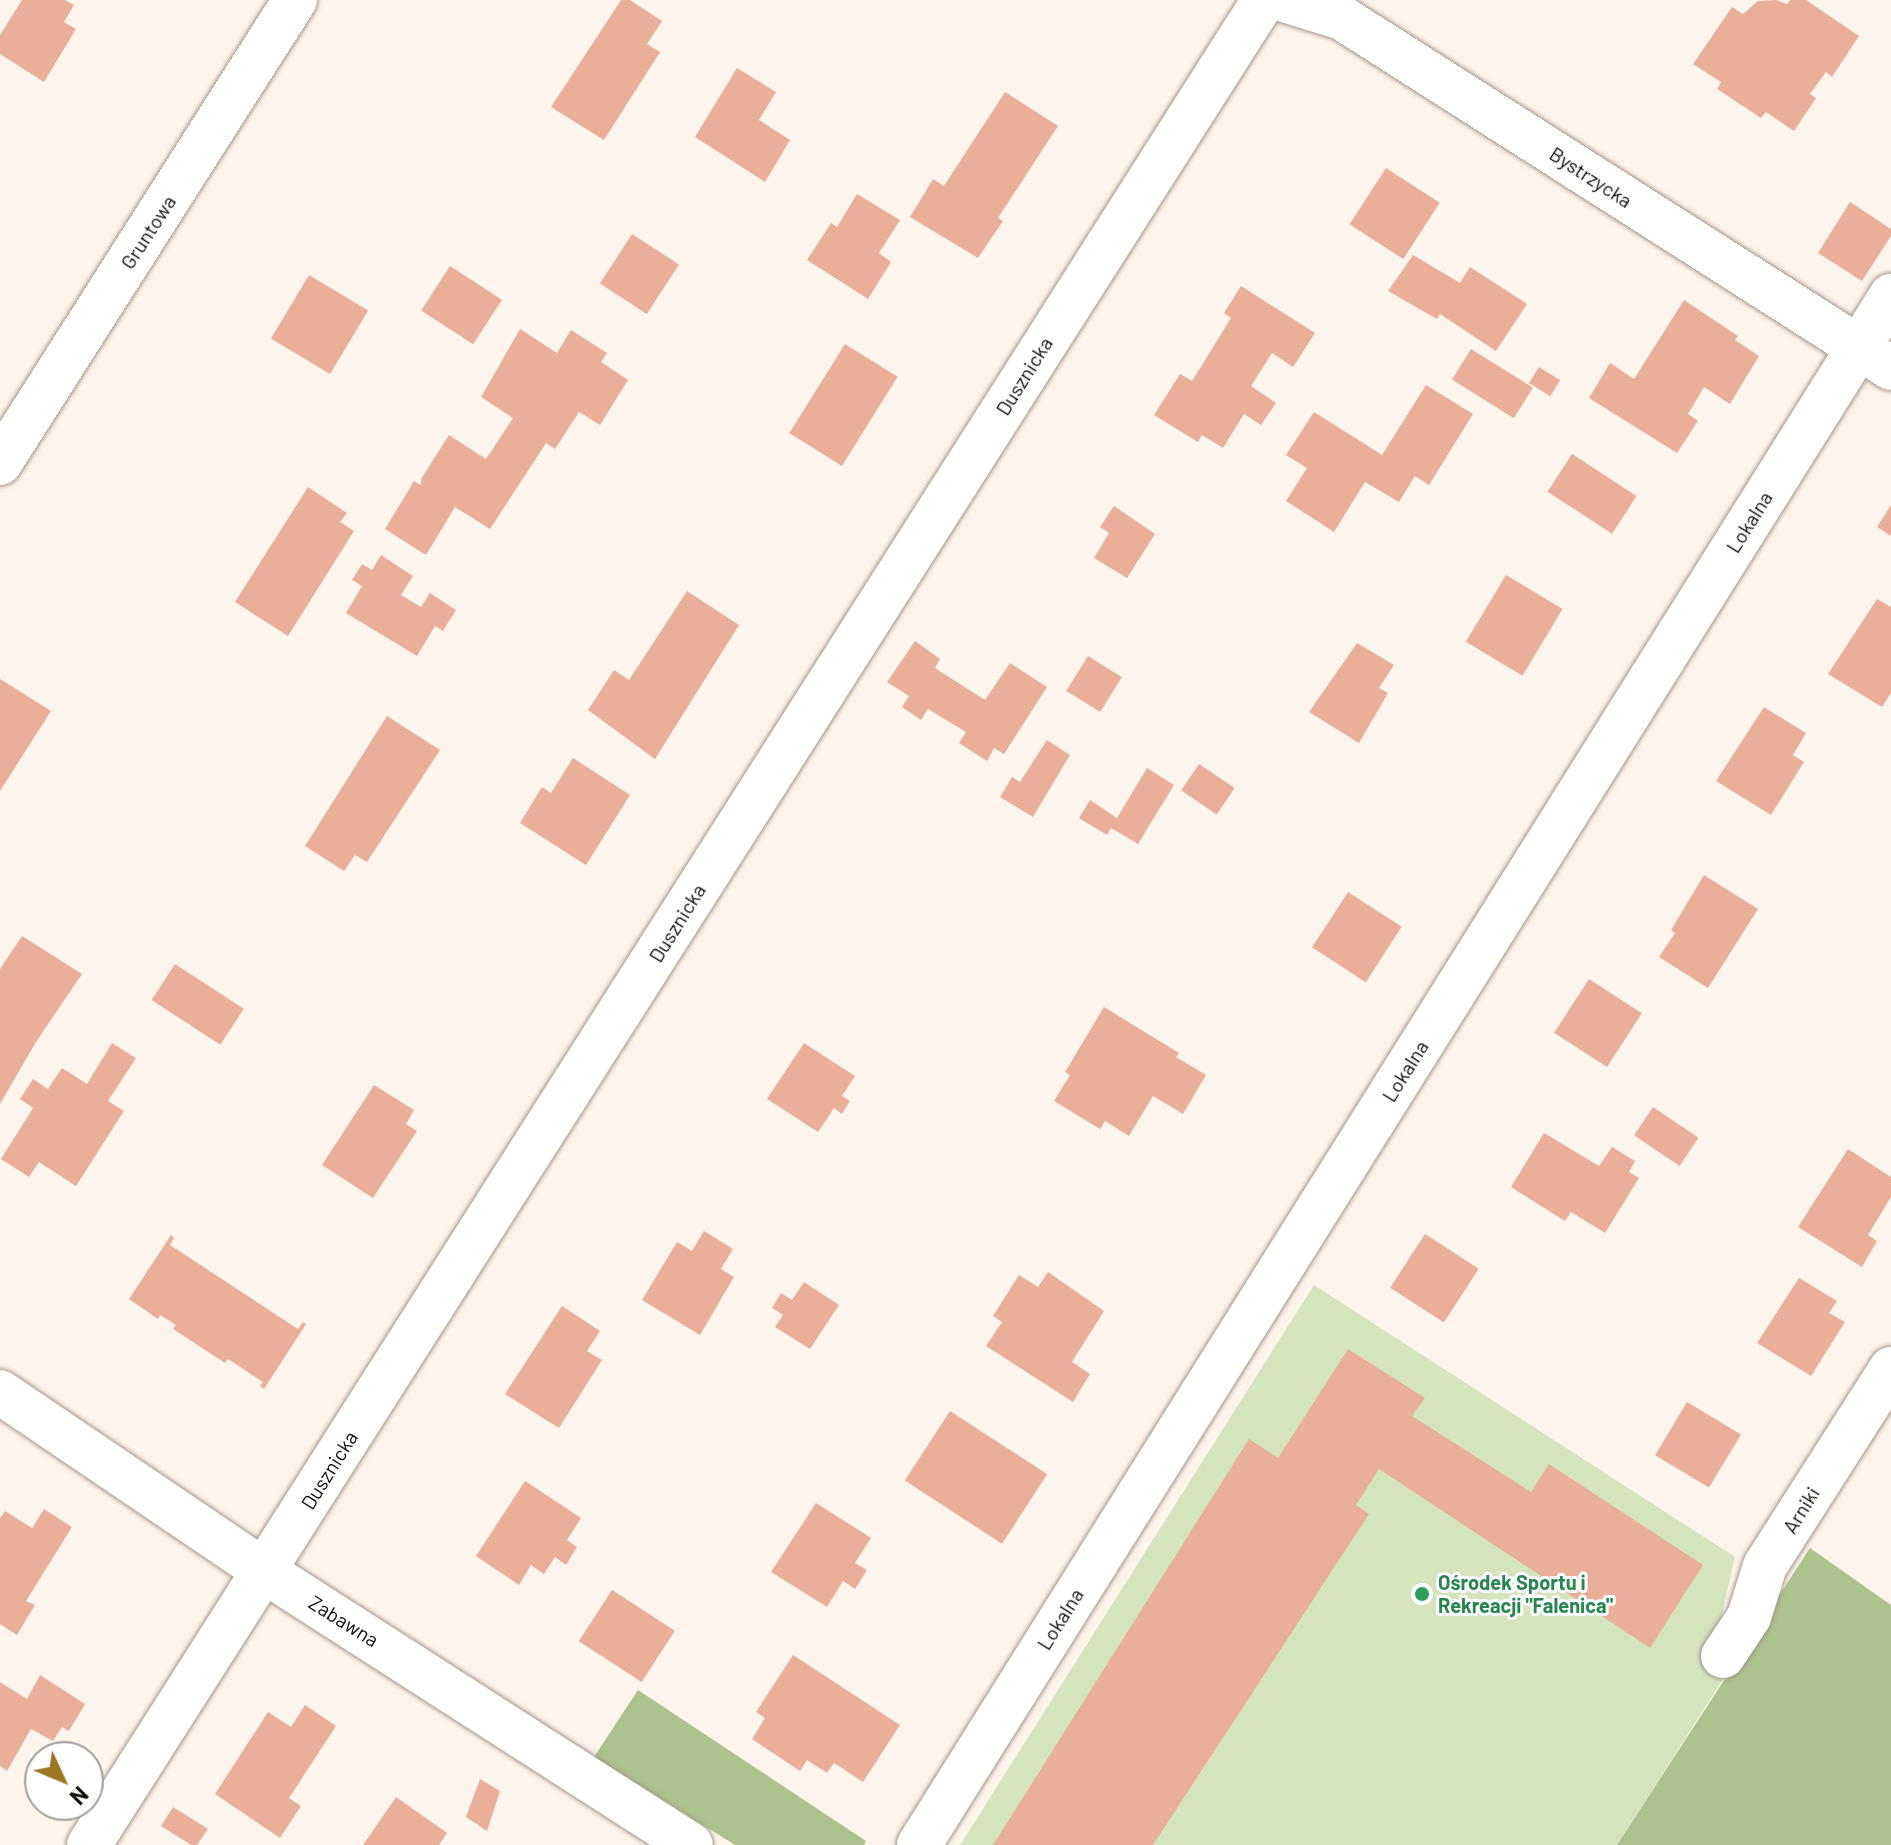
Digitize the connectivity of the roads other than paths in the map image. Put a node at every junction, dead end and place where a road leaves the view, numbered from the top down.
1 (295, 0) edge
2 (1264, 0) edge
3 (1284, 0) edge
4 (1891, 296) edge
5 (1875, 358) edge
6 (0, 463) edge
7 (1891, 1369) edge
8 (0, 1392) edge
9 (264, 1571) junction
10 (1723, 1656) dead end
11 (89, 1845) edge
12 (691, 1845) edge
13 (919, 1845) edge

1 - 6 street, Gruntowa
2 - 9 street, Dusznicka
3 - 5 street, Bystrzycka
4 - 5 street, Lokalna
5 - 13 street, Lokalna
7 - 10 street, Arniki
8 - 9 street, Zabawna
9 - 11 street, Dusznicka
9 - 12 street, Zabawna

